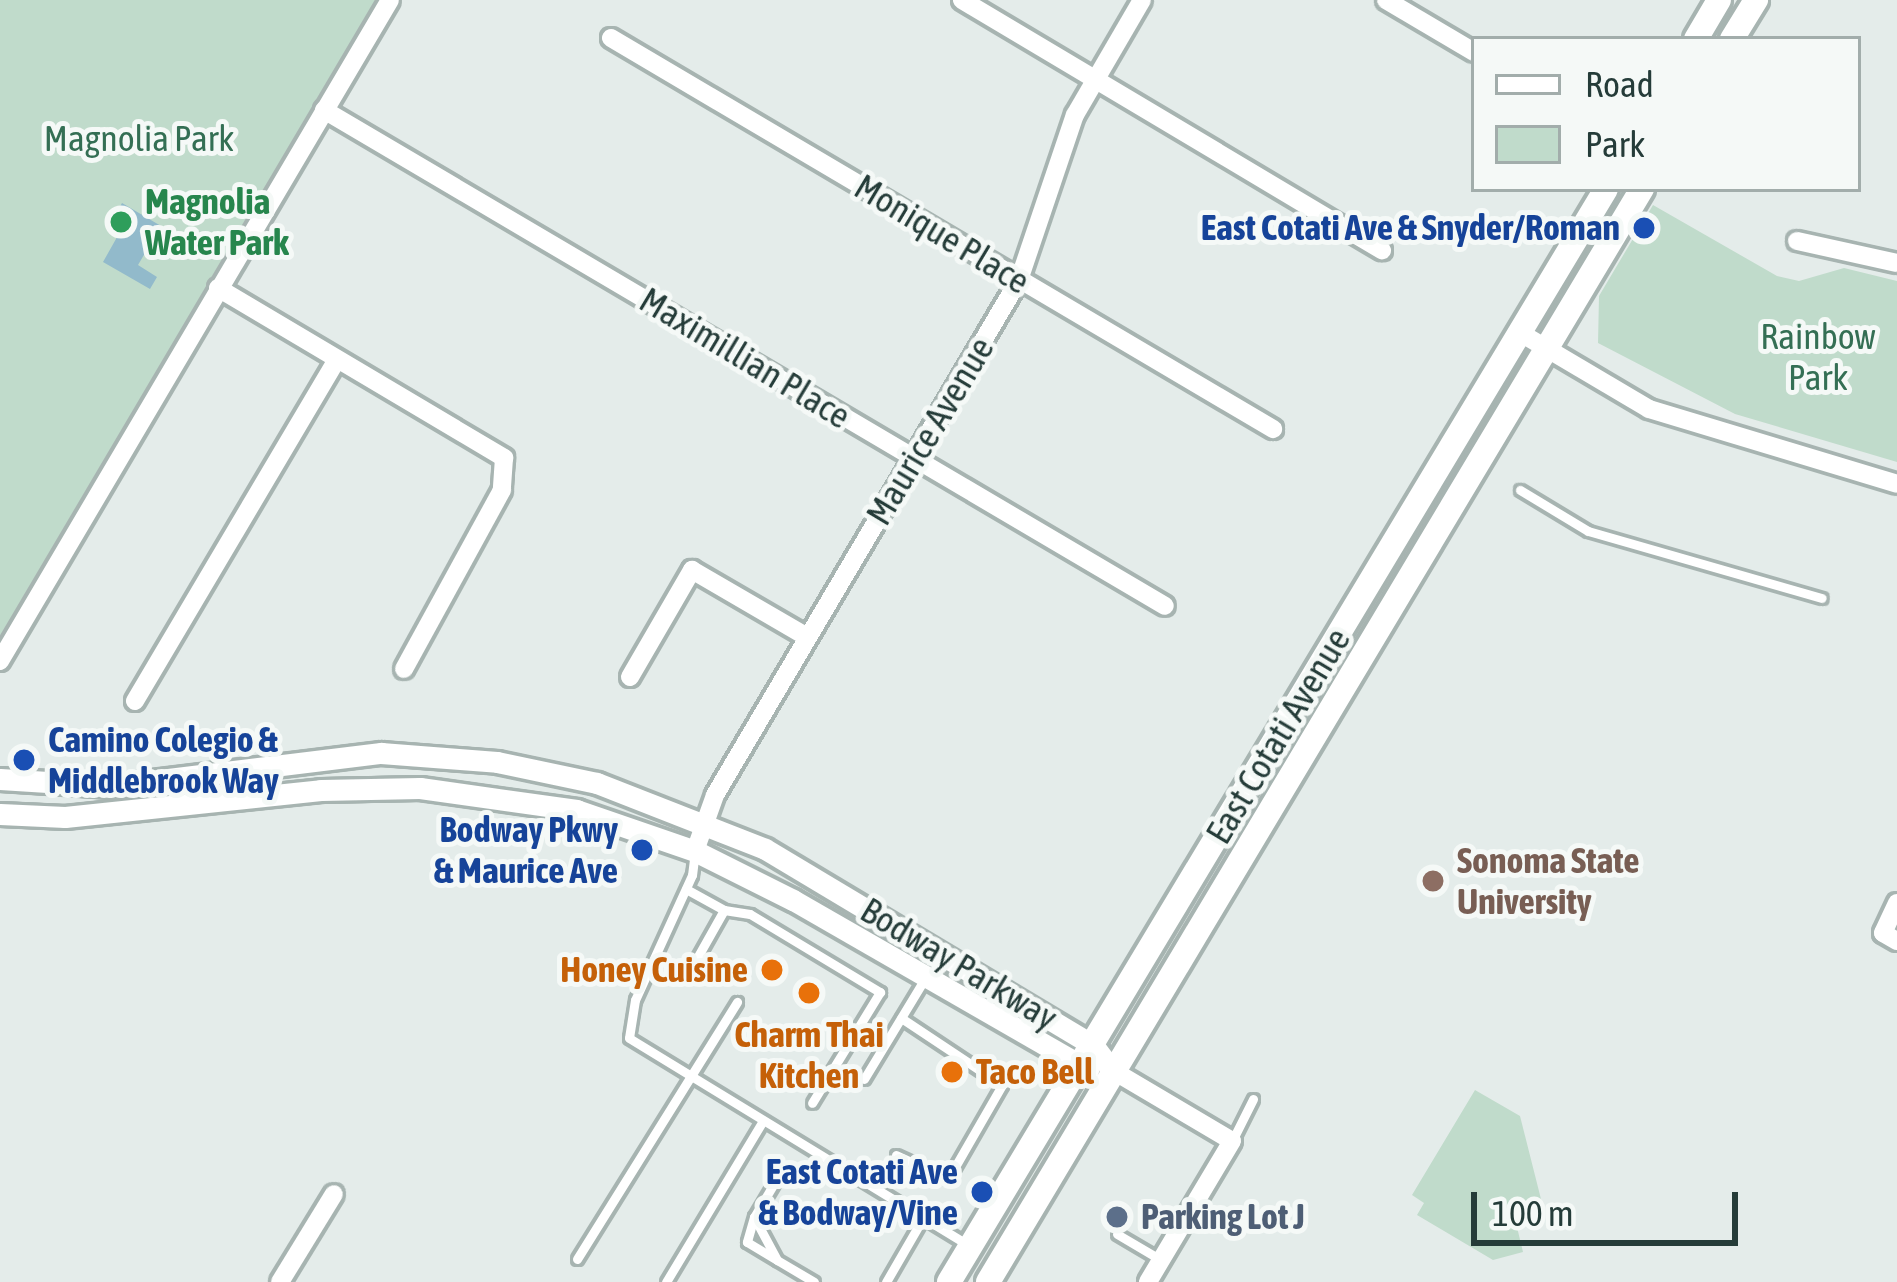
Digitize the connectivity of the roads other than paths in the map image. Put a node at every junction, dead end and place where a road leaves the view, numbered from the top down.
1 (390, 0) edge
2 (962, 0) edge
3 (1142, 0) edge
4 (1386, 0) edge
5 (1719, 0) edge
6 (1756, 0) edge
7 (1698, 36) edge
8 (1734, 36) edge
9 (611, 38) dead end
10 (1471, 50) edge
11 (1095, 78) junction
12 (324, 110) junction
13 (1604, 192) edge
14 (1640, 192) edge
15 (1797, 241) dead end
16 (1382, 250) dead end
17 (1897, 263) edge
18 (1019, 280) junction
19 (218, 288) junction
20 (1519, 332) junction
21 (1547, 349) junction
22 (337, 359) junction
23 (1273, 429) dead end
24 (914, 458) junction
25 (1897, 484) edge
26 (1520, 490) dead end
27 (1822, 598) dead end
28 (1166, 606) dead end
29 (807, 638) junction
30 (0, 661) edge
31 (404, 669) dead end
32 (630, 677) dead end
33 (136, 701) dead end
34 (0, 779) edge
35 (0, 814) edge
36 (704, 820) junction
37 (695, 850) junction
38 (686, 889) junction
39 (1897, 903) edge
40 (724, 910) junction
41 (1890, 937) edge
42 (688, 974) dead end
43 (924, 980) junction
44 (737, 1002) dead end
45 (901, 1018) junction
46 (1094, 1045) junction
47 (1077, 1070) junction
48 (1112, 1070) junction
49 (689, 1079) junction
50 (864, 1079) dead end
51 (1253, 1100) dead end
52 (812, 1103) dead end
53 (762, 1122) junction
54 (1232, 1141) junction
55 (896, 1155) dead end
56 (776, 1180) dead end
57 (334, 1194) dead end
58 (754, 1217) junction
59 (923, 1218) junction
60 (1117, 1234) dead end
61 (970, 1246) junction
62 (577, 1259) dead end
63 (776, 1260) junction
64 (1161, 1260) junction
65 (280, 1282) edge
66 (666, 1282) edge
67 (814, 1282) edge
68 (886, 1282) edge
69 (949, 1282) edge
70 (988, 1282) edge
71 (1148, 1282) edge

1 - 12 street
2 - 11 street
3 - 11 street, Maurice Avenue
4 - 10 street
5 - 7 main road
6 - 8 main road
9 - 18 street, Monique Place
11 - 16 street
11 - 18 street, Maurice Avenue
12 - 19 street
12 - 24 street, Maximillian Place
13 - 20 main road, East Cotati Avenue
14 - 21 main road, East Cotati Avenue
15 - 17 street
18 - 23 street, Monique Place
18 - 24 street, Maurice Avenue
19 - 22 street
19 - 30 street
20 - 21 street
20 - 46 main road, East Cotati Avenue
21 - 25 street
21 - 48 main road, East Cotati Avenue
22 - 31 street
22 - 33 street
24 - 28 street, Maximillian Place
24 - 29 street, Maurice Avenue
26 - 27 lane
29 - 32 street
29 - 36 street, Maurice Avenue
34 - 36 street, Bodway Parkway
35 - 37 street, Bodway Parkway
36 - 37 street, Maurice Avenue
36 - 46 street, Bodway Parkway
37 - 38 lane
37 - 43 street, Bodway Parkway
38 - 40 lane
38 - 49 lane
39 - 41 street
40 - 42 lane
40 - 52 lane
43 - 45 lane
43 - 47 street, Bodway Parkway
44 - 49 lane
45 - 50 lane
45 - 55 lane
46 - 47 main road, East Cotati Avenue
46 - 48 street, Bodway Parkway
47 - 48 street, Bodway Parkway
47 - 61 main road, East Cotati Avenue
48 - 54 street
48 - 70 main road, East Cotati Avenue
49 - 53 lane
49 - 62 lane
51 - 54 lane
53 - 59 lane
53 - 66 lane
54 - 64 street
56 - 58 lane
57 - 65 street
58 - 63 lane
58 - 63 lane
59 - 61 lane
59 - 68 lane
60 - 64 lane
61 - 69 main road, East Cotati Avenue
63 - 67 lane
64 - 71 street

